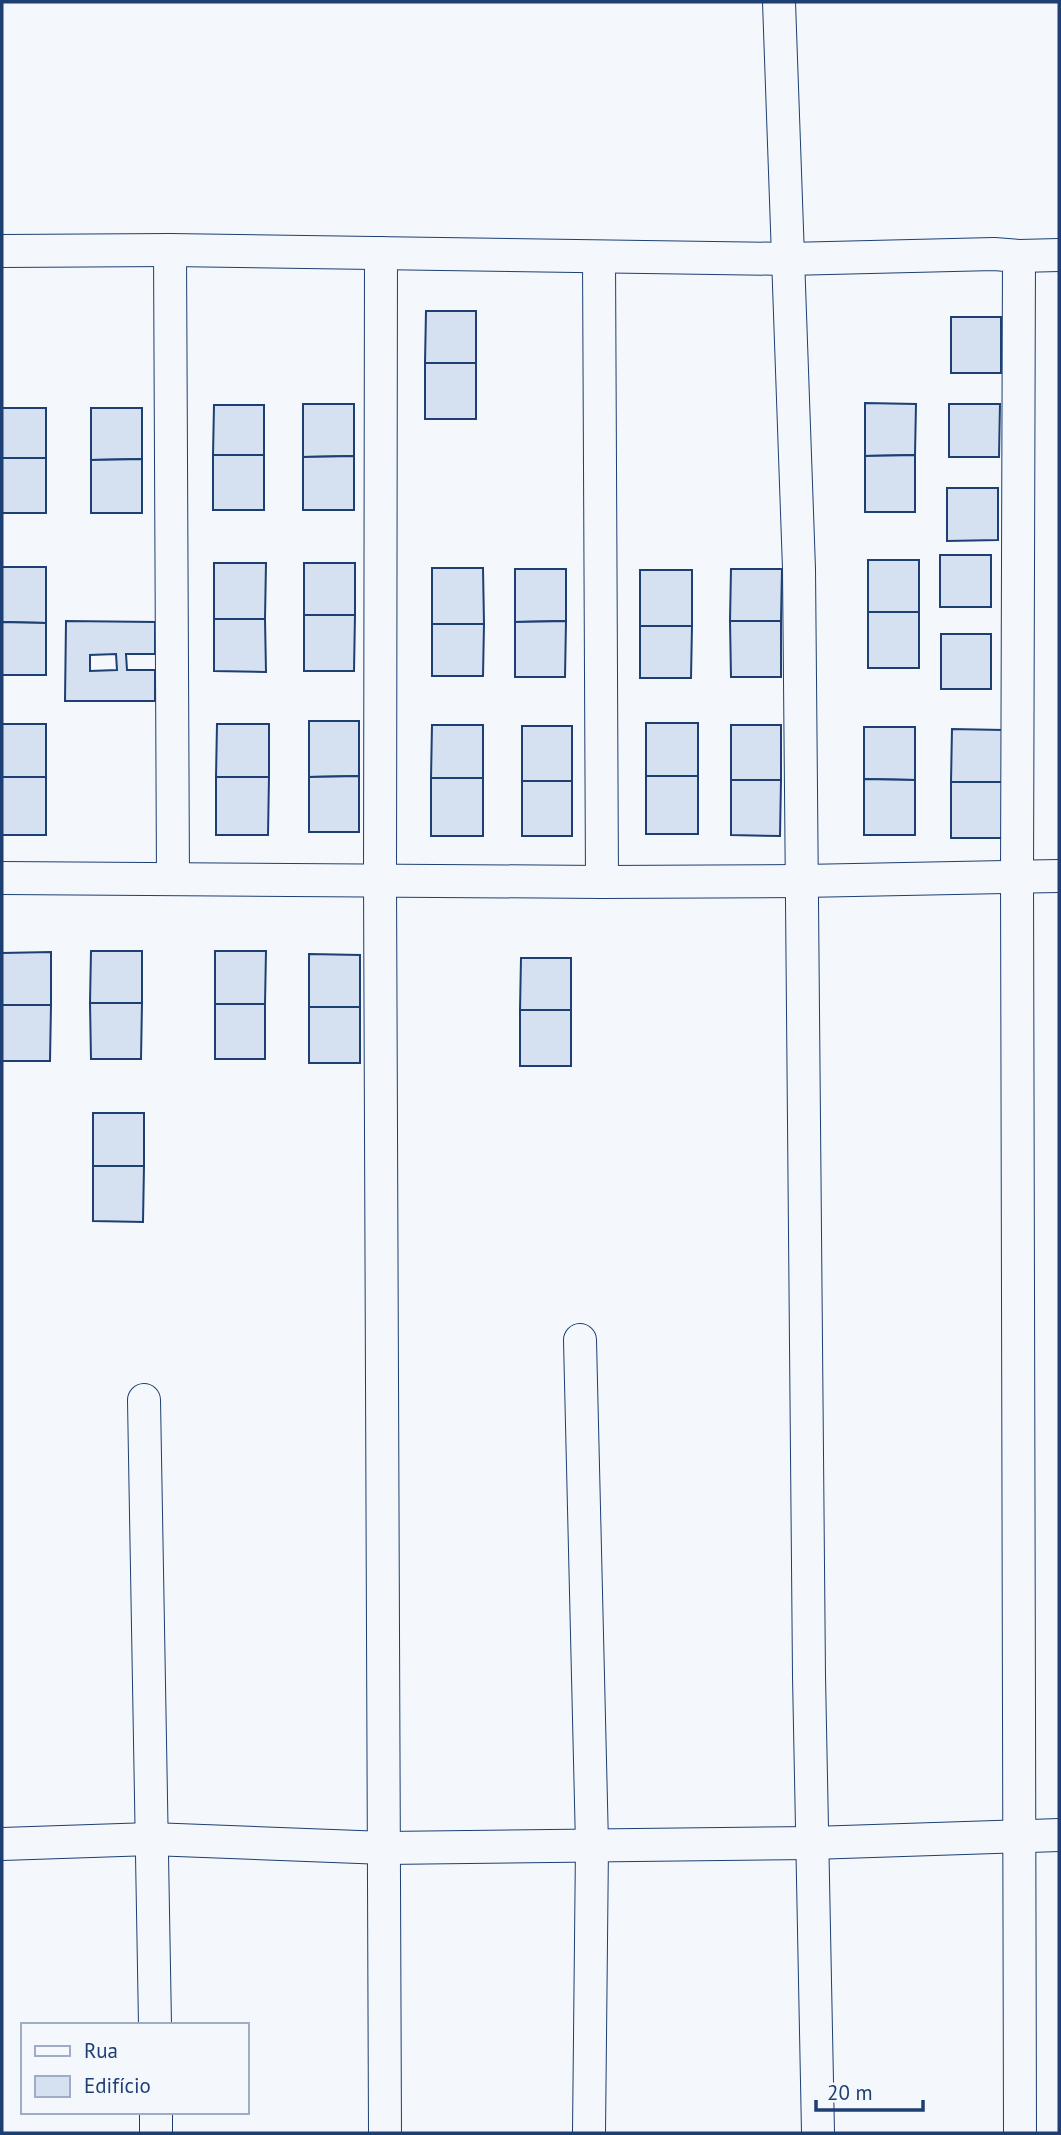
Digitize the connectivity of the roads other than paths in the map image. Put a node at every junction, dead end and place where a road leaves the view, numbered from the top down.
1 (779, 2) edge
2 (170, 250) junction
3 (2, 251) edge
4 (381, 253) junction
5 (1059, 255) edge
6 (1019, 256) junction
7 (599, 257) junction
8 (788, 259) junction
9 (1017, 876) junction
10 (1059, 876) edge
11 (2, 878) edge
12 (173, 879) junction
13 (380, 880) junction
14 (803, 881) junction
15 (602, 882) junction
16 (580, 1340) dead end
17 (144, 1400) dead end
18 (1020, 1835) junction
19 (1059, 1835) edge
20 (151, 1839) junction
21 (812, 1843) junction
22 (2, 1844) edge
23 (592, 1845) junction
24 (385, 1848) junction
25 (155, 2023) edge
26 (156, 2114) edge
27 (156, 2133) edge
28 (386, 2133) edge
29 (589, 2133) edge
30 (818, 2133) edge
31 (1020, 2133) edge

1 - 8 street
2 - 3 street
2 - 4 street
2 - 12 street
4 - 7 street
4 - 13 street
5 - 6 street
6 - 8 street
6 - 9 street
7 - 8 street
7 - 15 street
8 - 14 street
9 - 10 street
9 - 14 street
9 - 18 street
11 - 12 street
12 - 13 street
13 - 15 street
13 - 24 street
14 - 15 street
14 - 21 street
16 - 23 street
17 - 20 street
18 - 19 street
18 - 21 street
18 - 31 street
20 - 22 street
20 - 24 street
20 - 25 street
21 - 23 street
21 - 30 street
23 - 24 street
23 - 29 street
24 - 28 street
26 - 27 street

